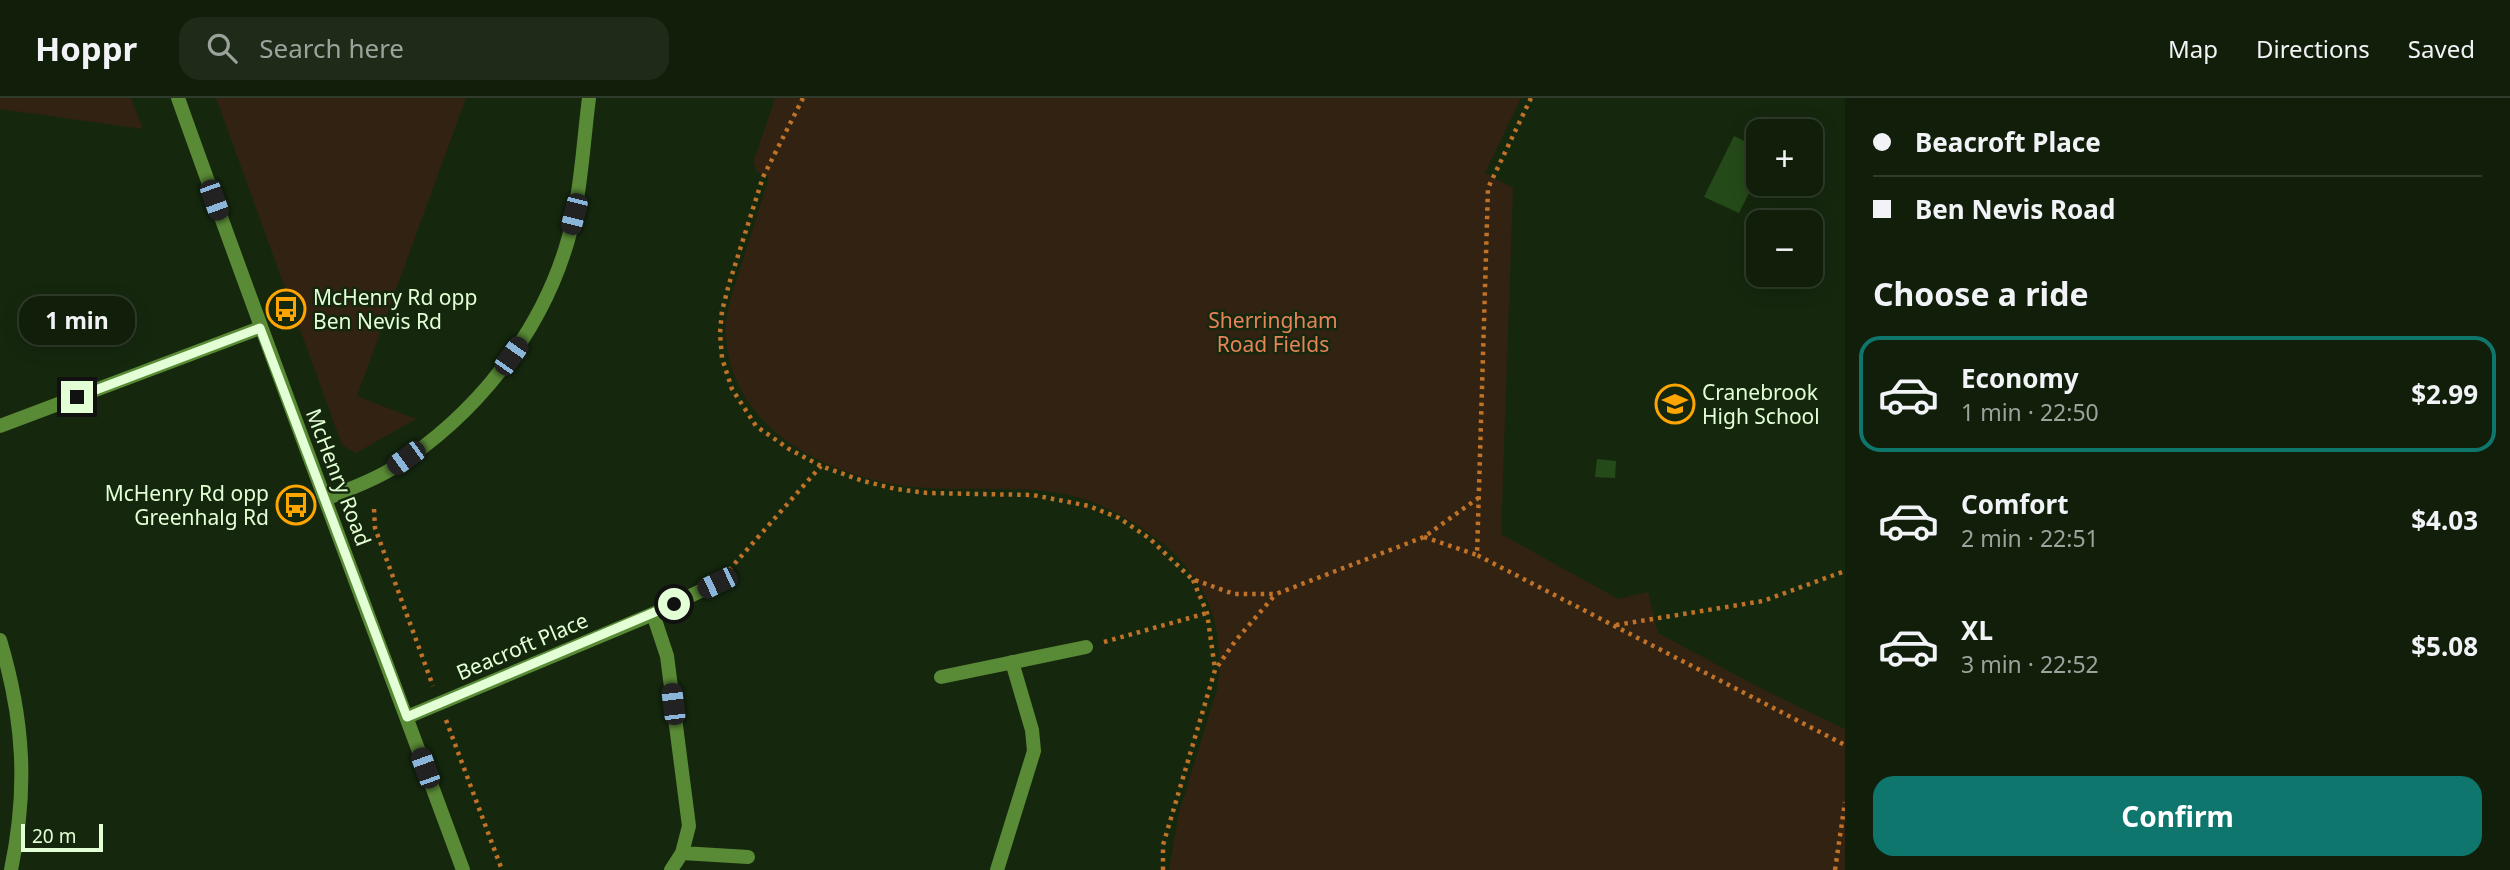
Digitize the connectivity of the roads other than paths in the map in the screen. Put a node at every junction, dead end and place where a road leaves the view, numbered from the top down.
1 (178, 98) edge
2 (589, 98) edge
3 (260, 328) junction
4 (0, 426) edge
5 (326, 499) junction
6 (717, 583) road end
7 (653, 614) junction
8 (0, 640) edge
9 (1086, 646) road end
10 (1012, 662) junction
11 (941, 677) dead end
12 (407, 717) junction
13 (682, 853) junction
14 (748, 857) dead end
15 (11, 870) edge
16 (463, 870) edge
17 (671, 870) edge
18 (997, 870) edge

1 - 3 street, McHenry Road
2 - 5 street
3 - 4 street
3 - 5 street, McHenry Road
5 - 12 street, McHenry Road
6 - 7 street, Beacroft Place
7 - 12 street, Beacroft Place
7 - 13 street
8 - 15 street
9 - 10 street
10 - 11 street
10 - 18 street
12 - 16 street, McHenry Road
13 - 14 street
13 - 17 street

